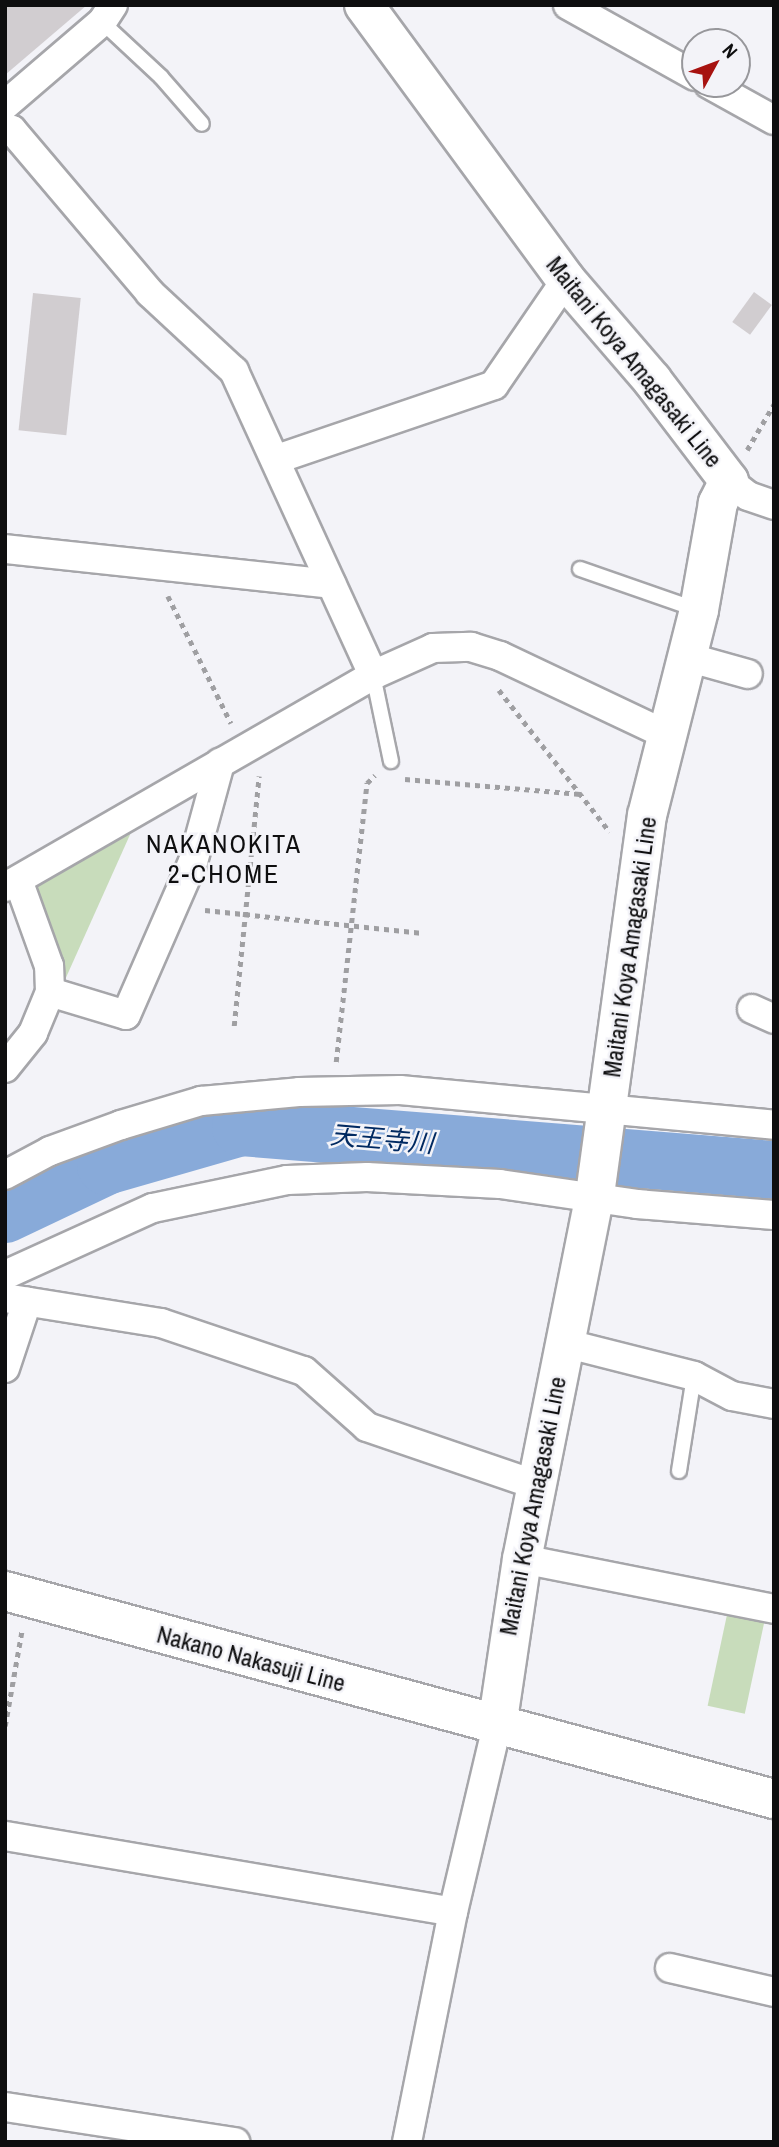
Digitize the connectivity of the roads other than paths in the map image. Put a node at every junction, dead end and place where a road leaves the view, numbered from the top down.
1 (364, 5) edge
2 (568, 5) edge
3 (108, 14) edge
4 (607, 15) edge
5 (681, 66) edge
6 (734, 98) edge
7 (5, 105) edge
8 (774, 120) edge
9 (202, 124) dead end
10 (5, 129) edge
11 (566, 280) junction
12 (277, 459) junction
13 (729, 481) junction
14 (774, 505) edge
15 (5, 549) edge
16 (580, 569) dead end
17 (331, 584) junction
18 (699, 610) junction
19 (687, 657) junction
20 (373, 674) junction
21 (748, 674) dead end
22 (667, 735) junction
23 (238, 752) junction
24 (391, 761) road end
25 (11, 884) edge
26 (50, 992) junction
27 (5, 1068) edge
28 (606, 1117) junction
29 (774, 1125) edge
30 (5, 1175) edge
31 (595, 1193) junction
32 (774, 1215) edge
33 (5, 1275) edge
34 (16, 1300) edge
35 (564, 1343) junction
36 (5, 1368) edge
37 (694, 1376) junction
38 (774, 1404) edge
39 (679, 1471) dead end
40 (536, 1485) junction
41 (522, 1559) junction
42 (15, 1594) edge
43 (774, 1609) edge
44 (496, 1726) junction
45 (774, 1799) edge
46 (5, 1836) edge
47 (453, 1912) junction
48 (670, 1968) dead end
49 (774, 1992) edge
50 (5, 2107) edge
51 (235, 2142) edge
52 (407, 2142) edge

1 - 11 main road, Maitani Koya Amagasaki Line
2 - 4 street
3 - 7 street
3 - 9 lane
4 - 5 street
6 - 8 street
10 - 12 street
11 - 12 street
11 - 13 main road, Maitani Koya Amagasaki Line
12 - 17 street
13 - 14 street
13 - 18 main road, Maitani Koya Amagasaki Line
15 - 17 street
16 - 18 lane
17 - 20 street
18 - 19 main road, Maitani Koya Amagasaki Line
19 - 21 street
19 - 22 main road, Maitani Koya Amagasaki Line
20 - 22 street
20 - 23 street
20 - 24 lane
22 - 28 main road, Maitani Koya Amagasaki Line
23 - 25 street
23 - 26 street
25 - 26 street
26 - 27 street
28 - 29 street
28 - 30 street
28 - 31 main road, Maitani Koya Amagasaki Line
31 - 32 street
31 - 33 street
31 - 35 main road, Maitani Koya Amagasaki Line
34 - 36 street
34 - 40 street
35 - 37 street
35 - 40 main road, Maitani Koya Amagasaki Line
37 - 38 street
37 - 39 lane
40 - 41 main road, Maitani Koya Amagasaki Line
41 - 43 street
41 - 44 main road, Maitani Koya Amagasaki Line
42 - 44 main road, Nakano Nakasuji Line
44 - 45 main road
44 - 47 street
46 - 47 street
47 - 52 street
48 - 49 street
50 - 51 street

